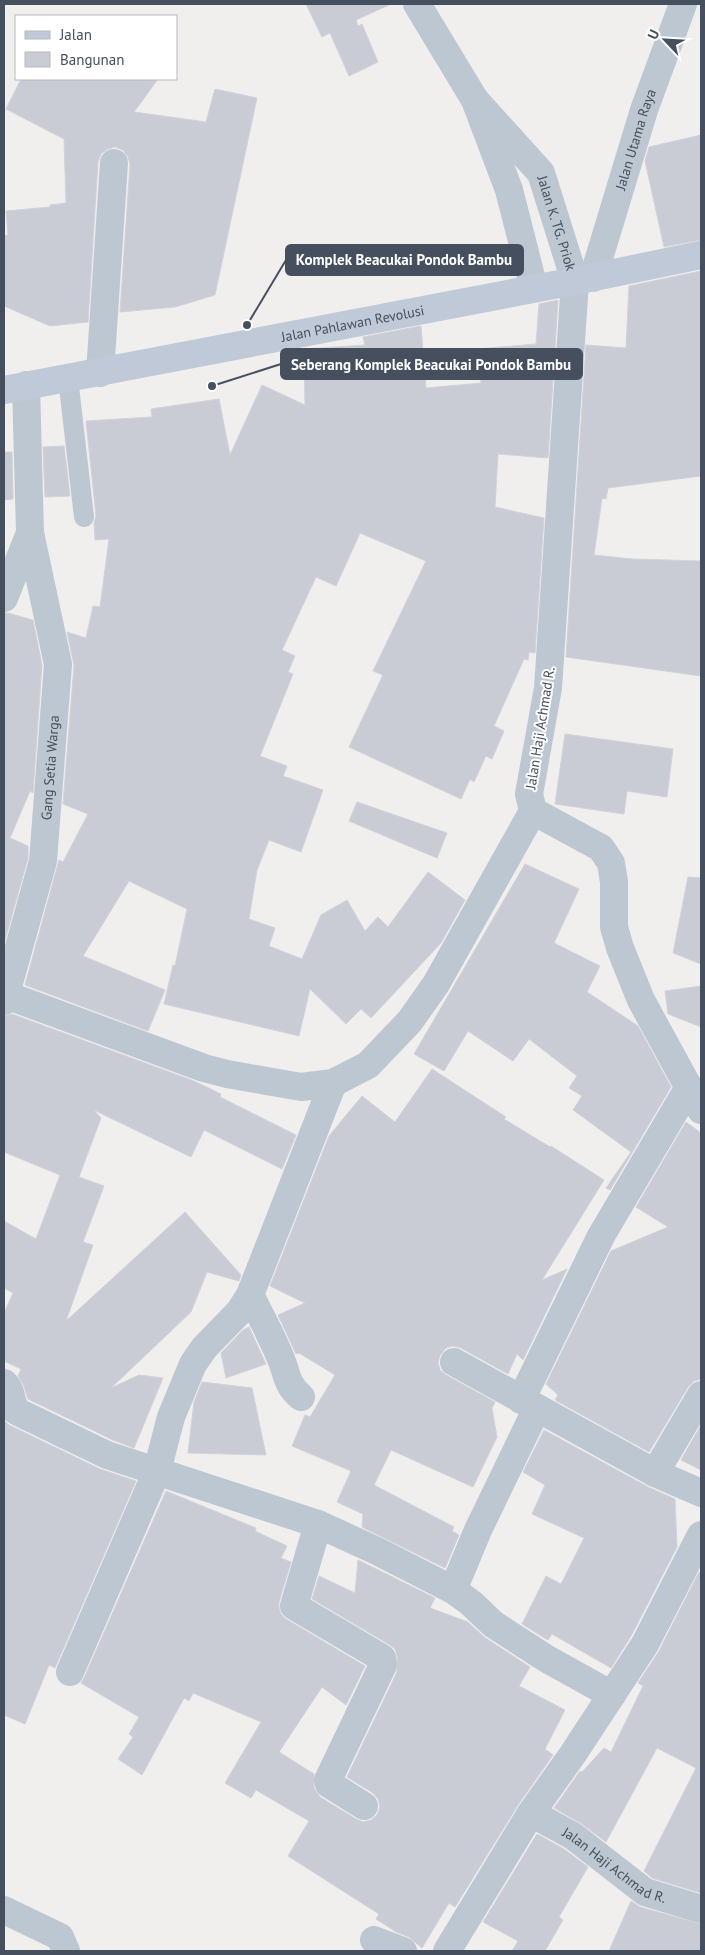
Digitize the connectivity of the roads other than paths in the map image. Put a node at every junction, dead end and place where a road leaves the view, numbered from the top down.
1 (417, 4) edge
2 (682, 4) edge
3 (475, 100) junction
4 (114, 163) dead end
5 (701, 255) edge
6 (584, 279) junction
7 (534, 288) junction
8 (100, 373) junction
9 (68, 378) junction
10 (15, 388) edge
11 (84, 517) dead end
12 (30, 533) junction
13 (4, 598) edge
14 (533, 811) junction
15 (5, 998) edge
16 (333, 1083) junction
17 (695, 1098) edge
18 (250, 1295) junction
19 (454, 1362) dead end
20 (4, 1382) edge
21 (701, 1395) edge
22 (301, 1397) dead end
23 (529, 1404) junction
24 (157, 1471) junction
25 (655, 1473) junction
26 (701, 1493) edge
27 (318, 1524) junction
28 (701, 1535) edge
29 (453, 1590) junction
30 (70, 1672) dead end
31 (612, 1695) junction
32 (364, 1806) dead end
33 (531, 1813) junction
34 (701, 1909) edge
35 (4, 1910) edge
36 (368, 1946) edge
37 (66, 1951) edge
38 (403, 1951) edge
39 (447, 1951) edge

1 - 3 street, Jalan K. TG. Priok
2 - 6 street, Jalan Utama Raya
3 - 6 street, Jalan K. TG. Priok
3 - 7 street, Jalan K. TG. Priok
4 - 8 street
5 - 6 main road, Jalan Pahlawan Revolusi
6 - 7 main road, Jalan Pahlawan Revolusi
6 - 14 street, Jalan Haji Achmad R.
7 - 8 main road, Jalan Pahlawan Revolusi
8 - 9 main road, Jalan Pahlawan Revolusi
9 - 10 main road, Jalan Pahlawan Revolusi
9 - 11 lane
10 - 12 street, Gang Setia Warga
12 - 13 street, Gang Setia Warga
12 - 15 street, Gang Setia Warga
14 - 16 street
14 - 17 street
15 - 16 street
16 - 18 street
17 - 23 street
18 - 22 street
18 - 24 street
19 - 23 street
20 - 24 street
21 - 25 street
23 - 25 street
23 - 29 street
24 - 27 street
24 - 30 street
25 - 26 street
27 - 29 street
27 - 32 street
28 - 31 street
29 - 31 street
31 - 33 street
33 - 34 street, Jalan Haji Achmad R.
33 - 39 street
35 - 37 street
36 - 38 street

